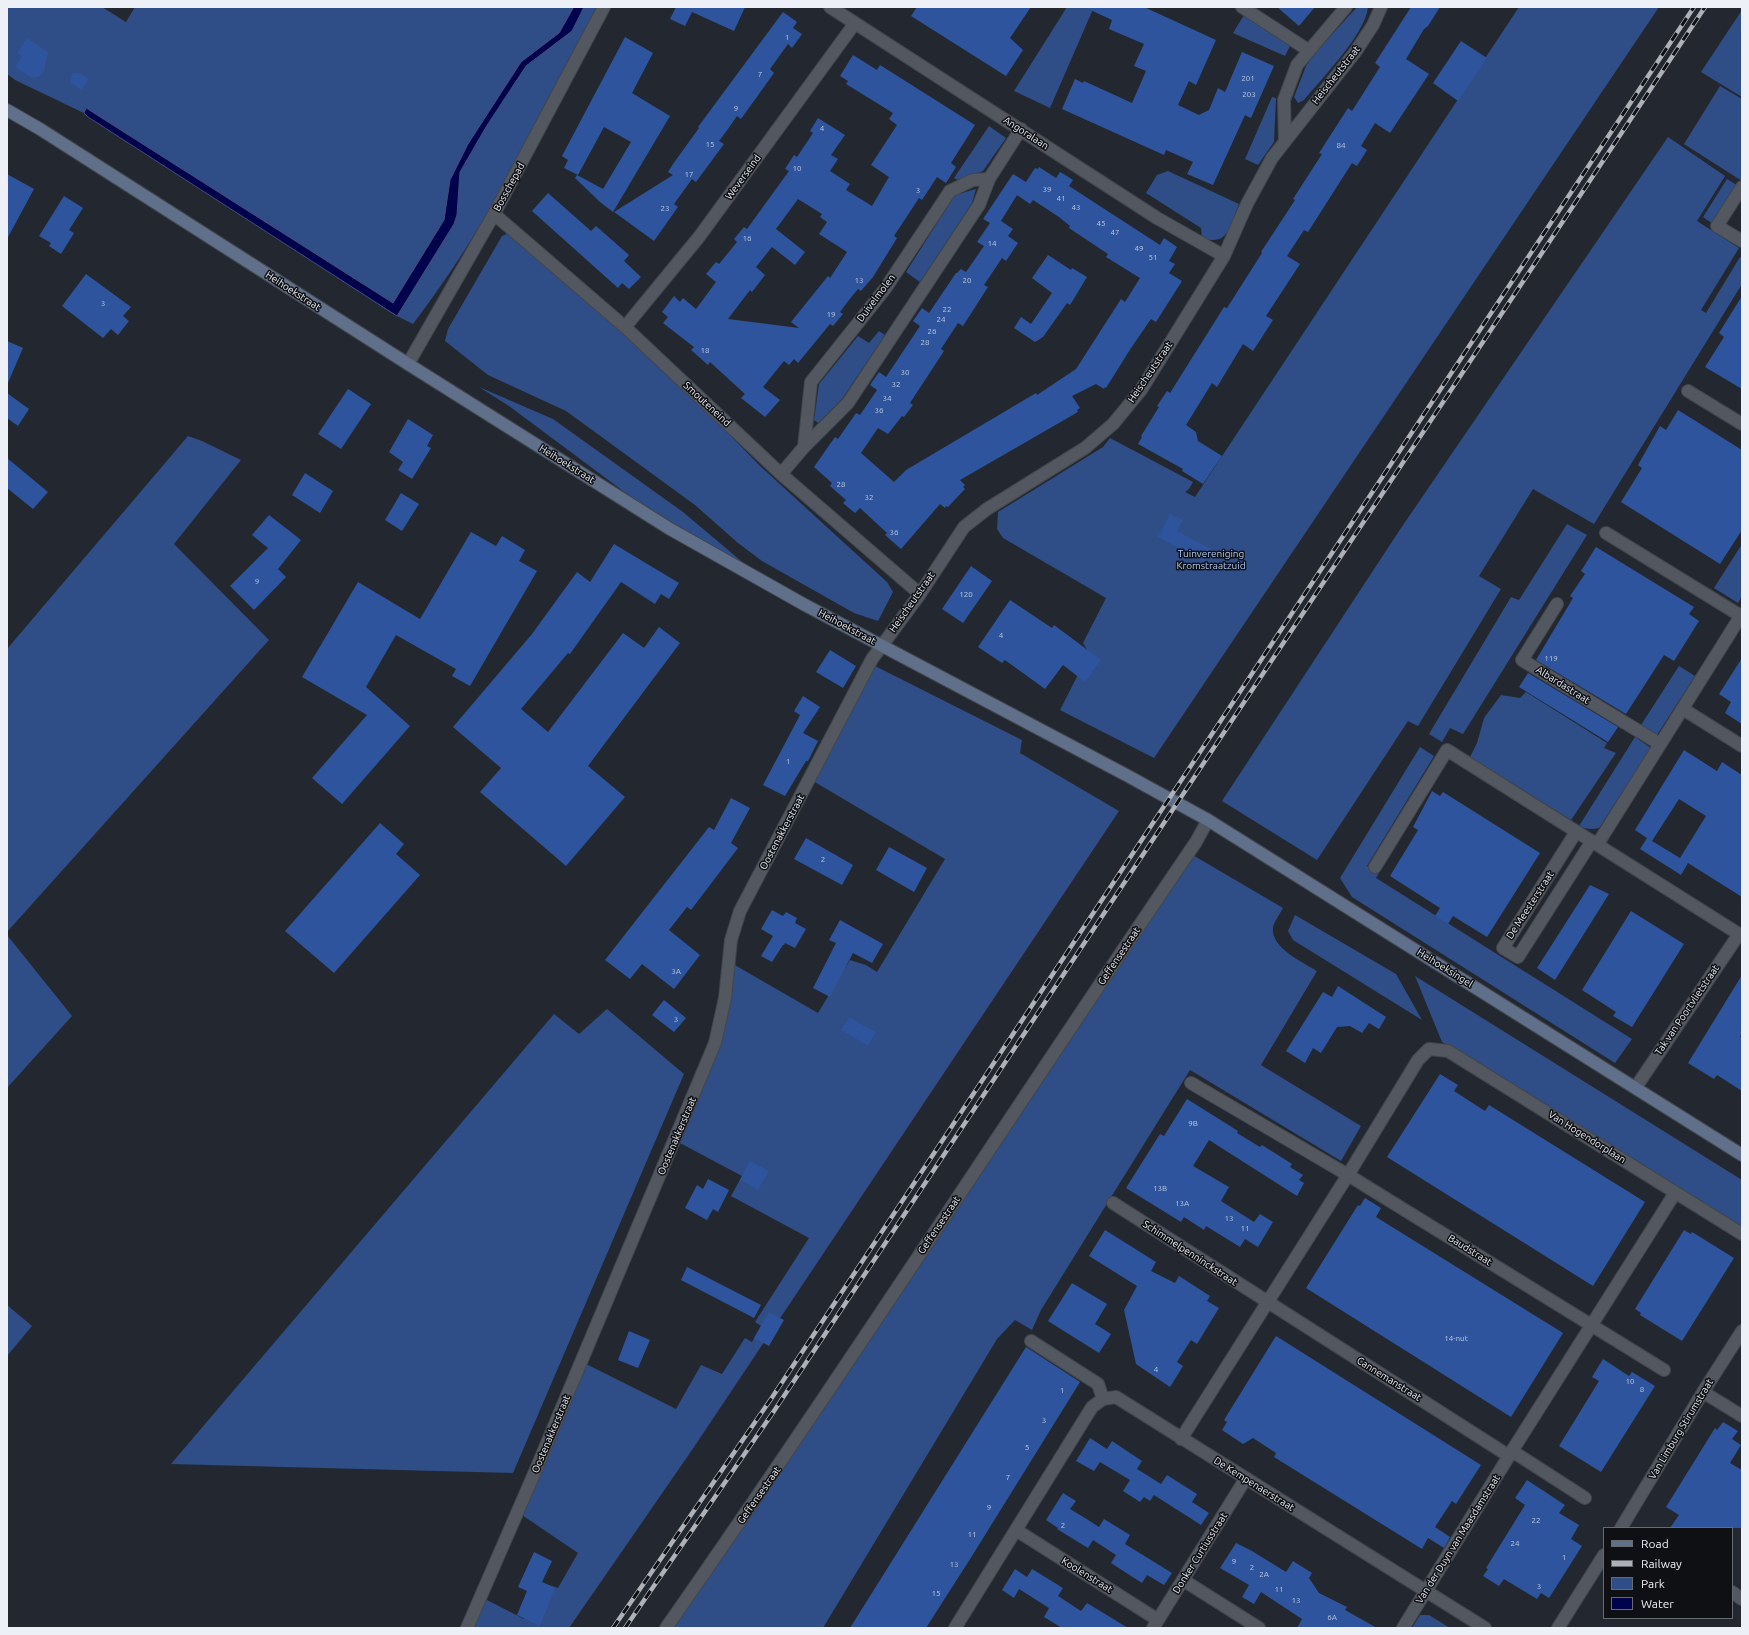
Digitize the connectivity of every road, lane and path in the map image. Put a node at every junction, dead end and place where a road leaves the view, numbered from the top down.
1 (604, 7) edge
2 (830, 7) edge
3 (1242, 7) edge
4 (1346, 7) edge
5 (1381, 7) edge
6 (855, 23) junction
7 (1308, 50) junction
8 (7, 110) edge
9 (1021, 129) junction
10 (1285, 140) junction
11 (989, 179) junction
12 (1742, 187) edge
13 (494, 214) junction
14 (1742, 241) edge
15 (1224, 256) junction
16 (625, 327) junction
17 (408, 364) junction
18 (1688, 391) dead end
19 (1742, 424) edge
20 (804, 447) junction
21 (781, 474) junction
22 (1606, 533) dead end
23 (920, 594) junction
24 (1558, 604) dead end
25 (1742, 615) edge
26 (882, 646) junction
27 (1683, 709) junction
28 (1660, 744) junction
29 (1742, 746) edge
30 (1146, 786) joint
31 (1208, 820) junction
32 (1576, 832) junction
33 (1595, 843) junction
34 (1375, 867) dead end
35 (1740, 935) edge
36 (1192, 1083) dead end
37 (1636, 1087) junction
38 (1742, 1155) edge
39 (1348, 1175) junction
40 (1675, 1193) junction
41 (1113, 1203) dead end
42 (1742, 1234) edge
43 (1268, 1302) junction
44 (1592, 1326) junction
45 (1742, 1331) edge
46 (1031, 1341) dead end
47 (1664, 1370) dead end
48 (1703, 1392) junction
49 (1103, 1399) junction
50 (1742, 1416) edge
51 (1181, 1439) junction
52 (1511, 1453) junction
53 (1246, 1478) junction
54 (1585, 1498) dead end
55 (1625, 1527) edge
56 (1016, 1530) junction
57 (1603, 1557) edge
58 (1183, 1580) junction
59 (1426, 1592) junction
60 (1733, 1593) edge
61 (1742, 1598) edge
62 (1156, 1624) edge
63 (467, 1628) edge
64 (666, 1628) edge
65 (955, 1628) edge
66 (1259, 1628) edge
67 (1403, 1628) edge
68 (1485, 1628) edge
69 (1558, 1628) edge

1 - 13 street, Bosschepad
2 - 6 street, Angoralaan
3 - 7 street
4 - 7 street
5 - 10 street, Heischeutstraat
6 - 9 street, Angoralaan
6 - 16 street, Weverseind
7 - 10 street
8 - 17 street, Heihoekstraat
9 - 11 street
9 - 15 street, Angoralaan
10 - 15 street, Heischeutstraat
11 - 20 street
11 - 20 street, Duivelmolen
12 - 14 street
13 - 16 street, Smouteneind
13 - 17 street, Bosschepad
15 - 23 street, Heischeutstraat
16 - 21 street, Smouteneind
17 - 26 street, Heihoekstraat
18 - 19 street
20 - 21 street
21 - 23 street, Smouteneind
22 - 25 street
23 - 26 street, Heischeutstraat
24 - 28 street, Albardastraat
25 - 27 street
26 - 30 street, Heihoekstraat
26 - 63 street, Oostenakkerstraat
27 - 28 street
27 - 29 street
28 - 33 street
30 - 31 street, Heihoeksingel
31 - 37 street, Heihoeksingel
31 - 64 street, Geffensestraat
32 - 33 street
32 - 33 street, De Meesterstraat
32 - 34 street
33 - 35 street
35 - 37 street, Tak van Poortvlietstraat
36 - 39 street
37 - 38 street, Heihoeksingel
39 - 40 street, Van Hogendorplaan
39 - 43 street
39 - 44 street, Baudstraat
40 - 42 street, Van Hogendorplaan
40 - 44 street, Van der Duyn van Maasdamstraat
41 - 43 street, Schimmelpenninckstraat
43 - 51 street
43 - 52 street, Cannemanstraat
44 - 47 street
44 - 52 street, Van der Duyn van Maasdamstraat
45 - 48 street, Van Limburg Stirumstraat
46 - 49 street
48 - 50 street
48 - 55 street, Van Limburg Stirumstraat
49 - 51 street, De Kempenaerstraat
49 - 56 street
51 - 53 street, De Kempenaerstraat
52 - 54 street
52 - 59 street, Van der Duyn van Maasdamstraat
53 - 58 street, Donker Curtiusstraat
53 - 59 street, De Kempenaerstraat
56 - 62 street, Koolenstraat
56 - 65 street
57 - 69 street
58 - 62 street, Donker Curtiusstraat
58 - 66 street
59 - 67 street, Van der Duyn van Maasdamstraat
59 - 68 street, De Kempenaerstraat
60 - 61 street

